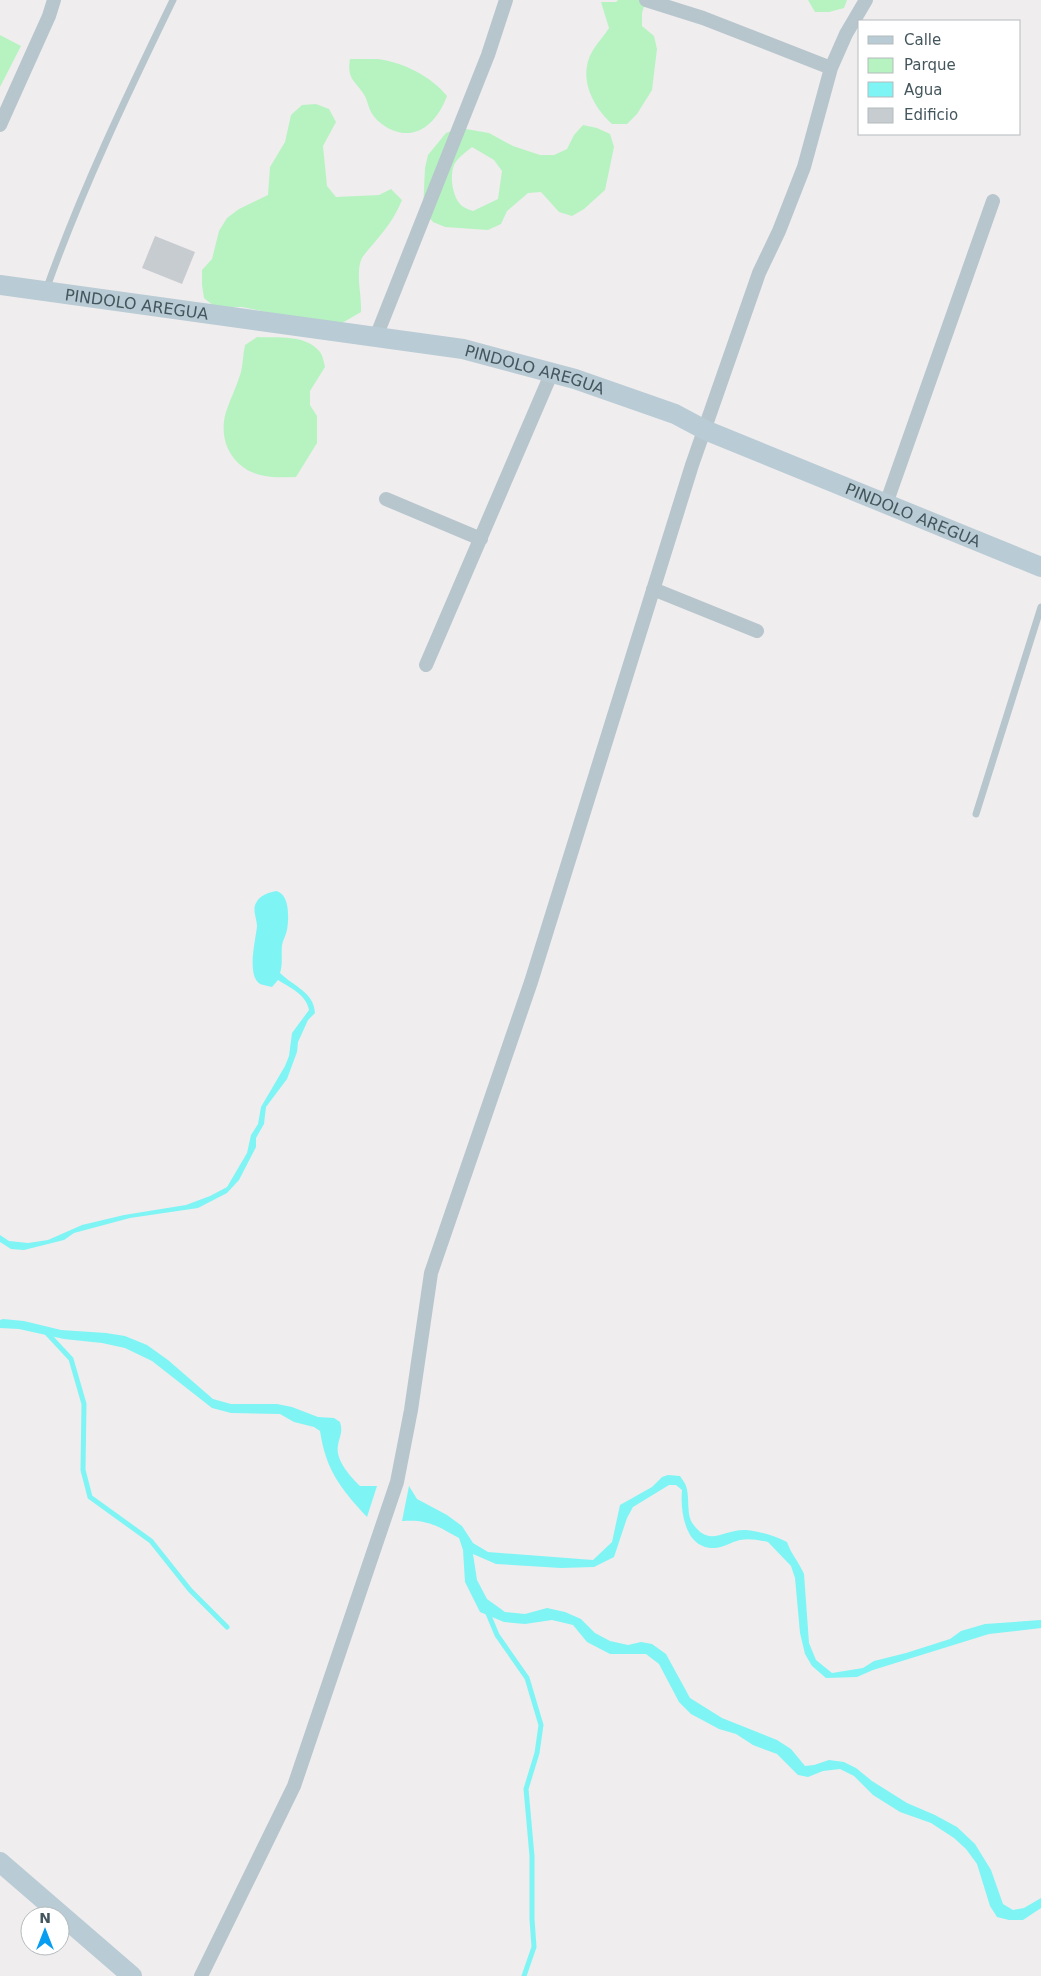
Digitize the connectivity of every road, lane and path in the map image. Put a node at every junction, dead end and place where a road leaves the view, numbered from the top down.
1 (54, 0) edge
2 (173, 0) edge
3 (506, 0) edge
4 (646, 0) edge
5 (866, 0) edge
6 (673, 5) edge
7 (831, 68) junction
8 (0, 125) edge
9 (993, 202) dead end
10 (0, 285) edge
11 (46, 291) junction
12 (376, 336) junction
13 (552, 372) junction
14 (705, 430) junction
15 (386, 499) dead end
16 (886, 504) junction
17 (481, 539) junction
18 (1041, 567) edge
19 (653, 589) junction
20 (1041, 607) edge
21 (757, 631) dead end
22 (426, 666) dead end
23 (976, 814) dead end
24 (0, 1862) edge
25 (132, 1976) edge
26 (201, 1976) edge

1 - 8 street
2 - 11 lane
3 - 12 street
4 - 6 street
5 - 7 street
6 - 7 street
7 - 14 street
9 - 16 street
10 - 11 main road, PINDOLO AREGUA
11 - 12 main road, PINDOLO AREGUA
12 - 13 main road, PINDOLO AREGUA
13 - 14 main road, PINDOLO AREGUA
13 - 17 street
14 - 16 main road, PINDOLO AREGUA
14 - 19 street
15 - 17 street
16 - 18 main road, PINDOLO AREGUA
17 - 22 street
19 - 21 street
19 - 26 street
20 - 23 lane
24 - 25 main road

